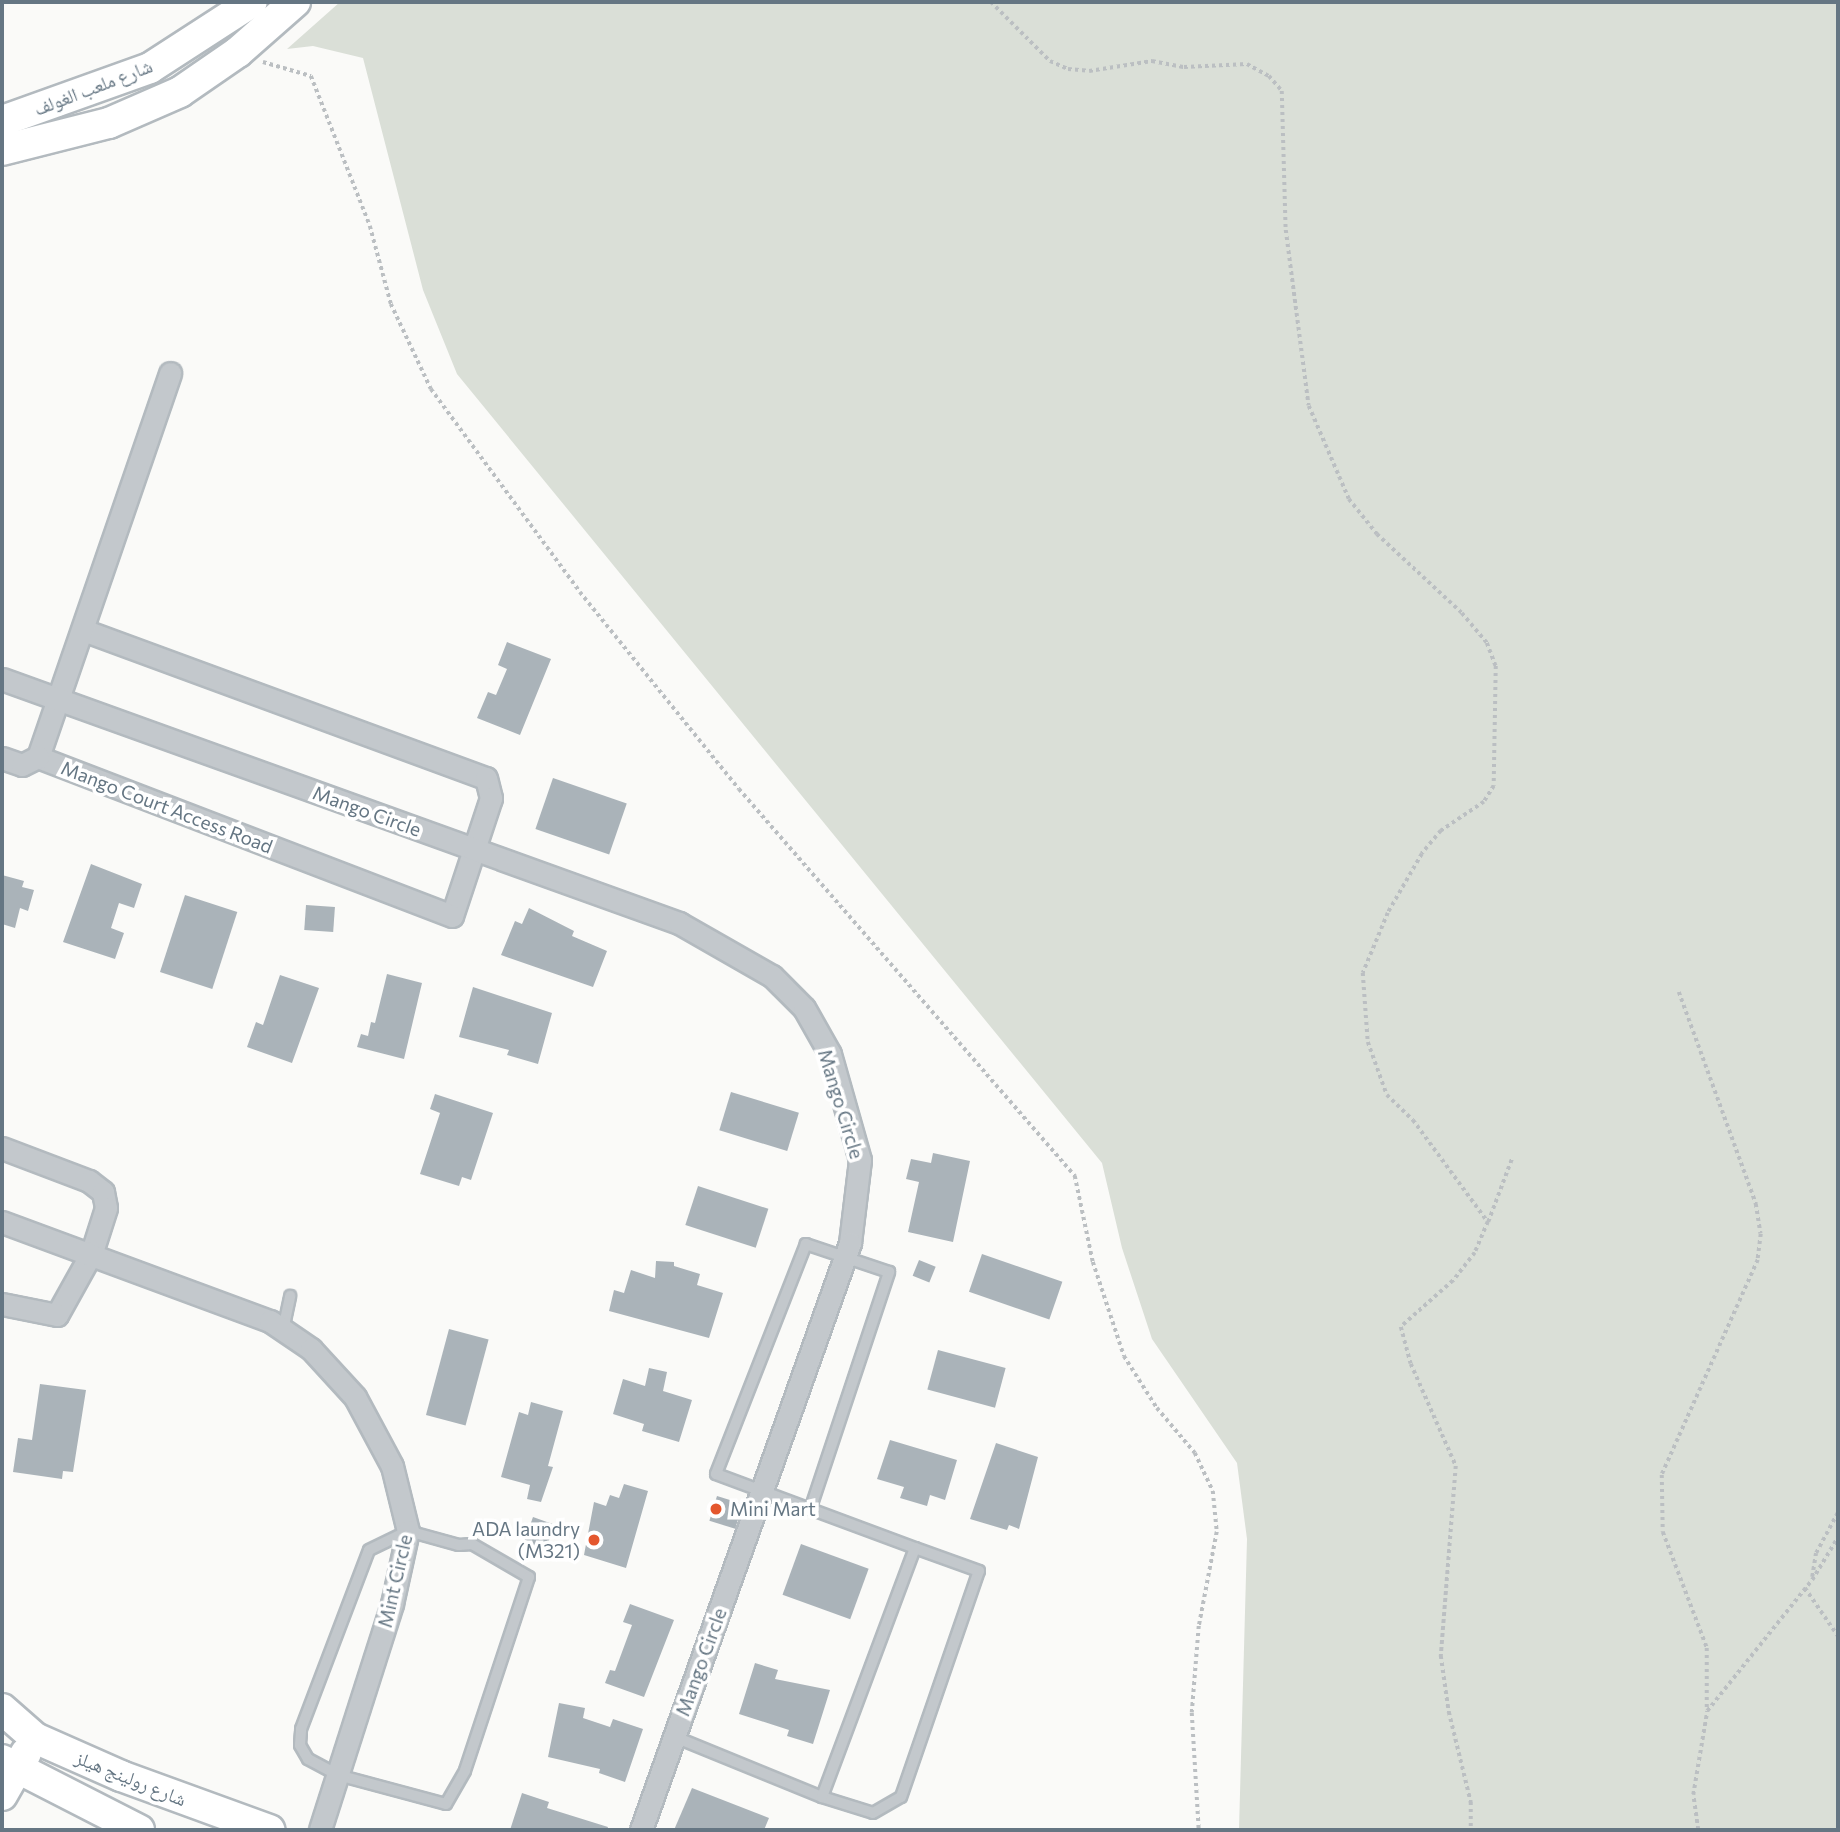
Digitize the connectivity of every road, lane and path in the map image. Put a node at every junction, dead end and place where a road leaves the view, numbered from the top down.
1 (252, 2) edge
2 (296, 2) edge
3 (991, 2) edge
4 (232, 56) junction
5 (2, 121) edge
6 (35, 145) junction
7 (2, 150) edge
8 (2, 159) edge
9 (170, 373) dead end
10 (83, 630) junction
11 (2, 679) edge
12 (60, 700) junction
13 (38, 757) junction
14 (2, 758) edge
15 (475, 850) junction
16 (1679, 992) dead end
17 (2, 1148) edge
18 (1512, 1158) dead end
19 (2, 1222) edge
20 (1488, 1222) junction
21 (92, 1252) junction
22 (845, 1258) junction
23 (290, 1296) dead end
24 (2, 1304) edge
25 (283, 1330) junction
26 (762, 1491) junction
27 (810, 1507) junction
28 (1838, 1512) edge
29 (408, 1531) junction
30 (1838, 1537) edge
31 (915, 1548) junction
32 (1812, 1580) junction
33 (1805, 1588) junction
34 (1838, 1636) edge
35 (2, 1709) edge
36 (1707, 1711) junction
37 (675, 1737) junction
38 (35, 1738) junction
39 (7, 1775) edge
40 (338, 1775) junction
41 (822, 1797) junction
42 (139, 1830) edge
43 (269, 1830) edge
44 (320, 1830) edge
45 (641, 1830) edge
46 (1199, 1830) edge
47 (1471, 1830) edge
48 (1698, 1830) edge

1 - 5 main road, شارع ملعب الغولف
2 - 4 main road, شارع ملعب الغولف
3 - 20 path
4 - 6 main road, شارع ملعب الغولف
4 - 46 path
6 - 7 main road, شارع ملعب الغولف
6 - 8 main road
9 - 10 street, Mango Court Access Road
10 - 12 street, Mango Court Access Road
10 - 15 street
11 - 12 street, Mango Circle
12 - 13 street, Mango Court Access Road
12 - 15 street, Mango Circle
13 - 14 street
13 - 15 street, Mango Court Access Road
15 - 22 street, Mango Circle
16 - 36 path
17 - 21 street
18 - 20 path
19 - 21 street, Mint Circle
20 - 47 path
21 - 24 street
21 - 25 street, Mint Circle
22 - 26 street, Mango Circle
22 - 26 lane
22 - 27 lane
23 - 25 lane
25 - 29 street, Mint Circle
26 - 27 lane
26 - 37 street, Mango Circle
27 - 31 lane
28 - 32 path
29 - 40 street, Mint Circle
29 - 40 lane
29 - 40 lane
30 - 32 path
31 - 41 lane
31 - 41 lane
32 - 33 path
33 - 34 path
33 - 36 path
35 - 38 main road, شارع رولينج هيلز
36 - 48 path
37 - 41 lane
37 - 45 street, Mango Circle
38 - 39 main road
38 - 43 main road, شارع رولينج هيلز
39 - 42 main road, شارع رولينج هيلز
40 - 44 street, Mint Circle

